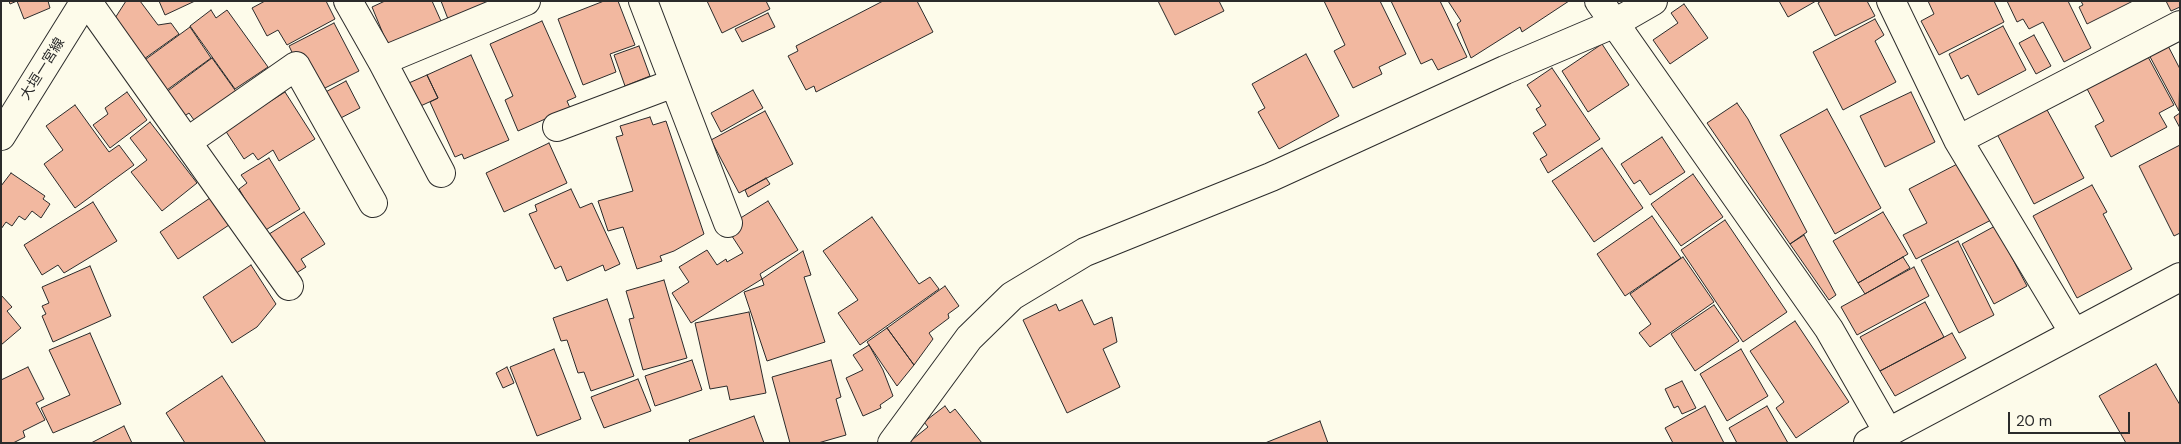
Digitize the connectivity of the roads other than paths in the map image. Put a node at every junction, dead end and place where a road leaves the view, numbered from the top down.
1 (86, 1) edge
2 (348, 1) edge
3 (526, 1) edge
4 (643, 1) edge
5 (1598, 1) edge
6 (1653, 1) edge
7 (1891, 1) edge
8 (1613, 24) junction
9 (2180, 25) edge
10 (382, 61) junction
11 (674, 83) junction
12 (557, 127) dead end
13 (1, 136) edge
14 (1958, 140) junction
15 (187, 142) junction
16 (441, 173) dead end
17 (373, 203) dead end
18 (728, 223) dead end
19 (2180, 277) edge
20 (290, 286) dead end
21 (2074, 333) junction
22 (1878, 438) edge
23 (892, 443) edge

1 - 13 street, 大垣一宮線
1 - 15 street
2 - 10 street
3 - 10 street
4 - 11 street
5 - 8 street
6 - 8 street
7 - 14 street
8 - 22 street
8 - 23 street
9 - 14 street
10 - 16 street
11 - 12 street
11 - 18 street
14 - 21 street
15 - 17 street
15 - 20 street
19 - 21 street
21 - 22 street

